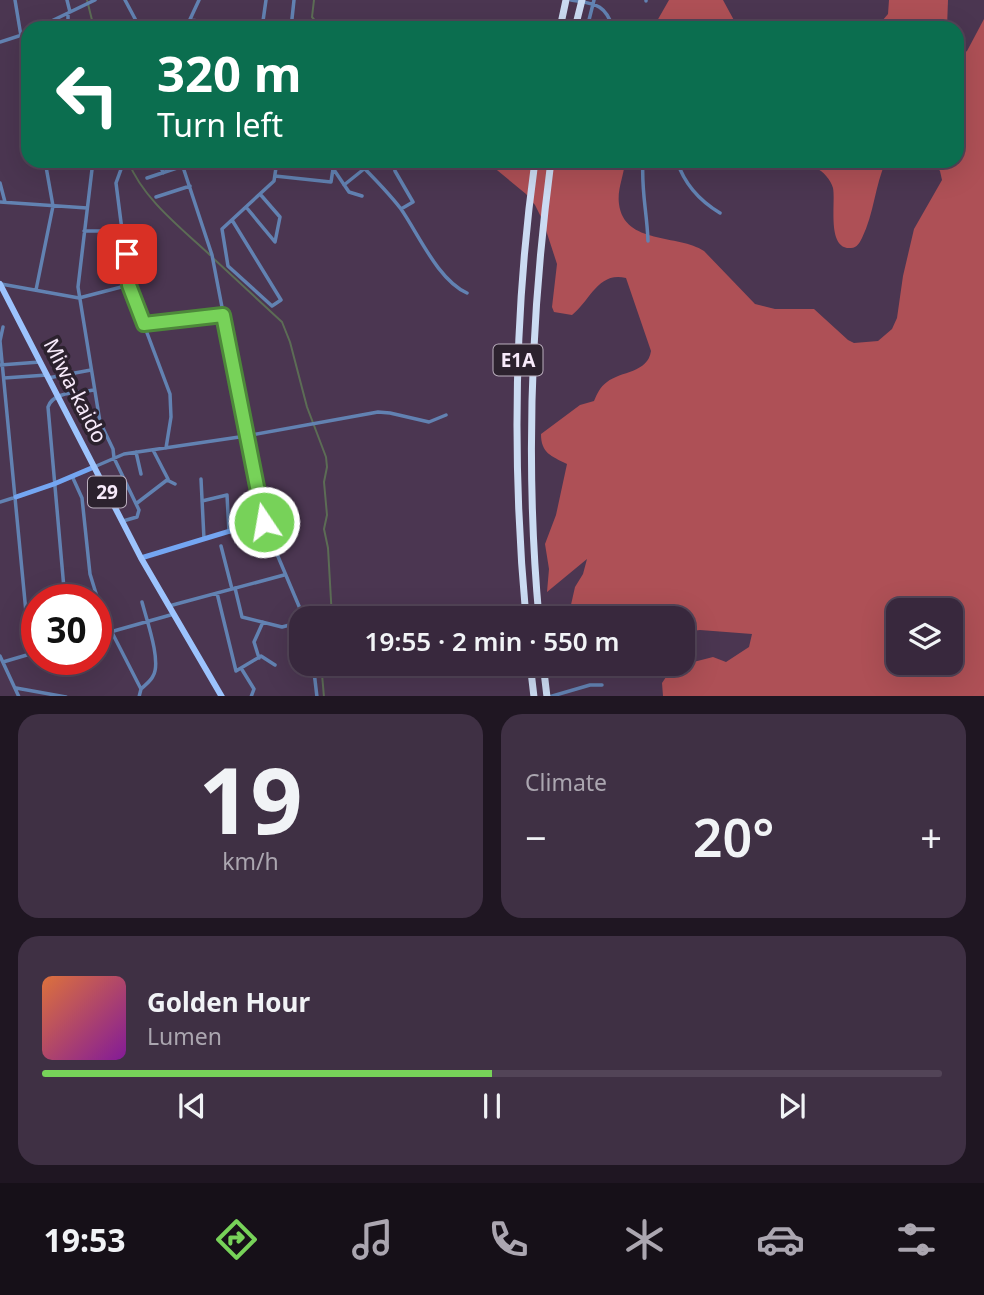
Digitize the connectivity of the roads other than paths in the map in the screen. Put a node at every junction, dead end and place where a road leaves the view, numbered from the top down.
1 (15, 0) edge
2 (67, 0) edge
3 (125, 0) edge
4 (199, 0) edge
5 (265, 0) edge
6 (294, 0) edge
7 (566, 0) edge
8 (571, 0) edge
9 (582, 0) edge
10 (593, 1) edge
11 (91, 2) edge
12 (69, 13) junction
13 (190, 20) joint
14 (52, 21) edge
15 (68, 21) edge
16 (136, 21) edge
17 (199, 21) edge
18 (263, 21) edge
19 (292, 21) edge
20 (561, 21) edge
21 (577, 21) edge
22 (589, 21) edge
23 (611, 21) edge
24 (21, 36) joint
25 (0, 42) edge
26 (46, 168) edge
27 (92, 168) edge
28 (121, 168) edge
29 (161, 168) edge
30 (172, 168) edge
31 (184, 168) edge
32 (276, 168) edge
33 (394, 168) edge
34 (534, 168) edge
35 (550, 168) edge
36 (642, 168) edge
37 (680, 168) edge
38 (333, 169) joint
39 (365, 169) joint
40 (163, 173) junction
41 (275, 176) junction
42 (147, 178) dead end
43 (0, 183) edge
44 (344, 185) junction
45 (190, 186) junction
46 (260, 194) junction
47 (362, 196) dead end
48 (156, 197) dead end
49 (2, 202) edge
50 (53, 206) junction
51 (246, 207) junction
52 (87, 208) junction
53 (401, 209) junction
54 (720, 213) dead end
55 (232, 220) junction
56 (84, 231) junction
57 (123, 231) junction
58 (648, 241) dead end
59 (0, 284) edge
60 (129, 285) junction
61 (36, 290) junction
62 (467, 293) dead end
63 (4, 298) edge
64 (79, 298) junction
65 (223, 315) junction
66 (144, 324) junction
67 (3, 327) dead end
68 (0, 341) edge
69 (40, 362) junction
70 (1, 365) edge
71 (91, 370) junction
72 (47, 377) junction
73 (4, 378) junction
74 (94, 390) junction
75 (58, 396) junction
76 (446, 415) dead end
77 (246, 436) junction
78 (166, 448) junction
79 (153, 450) junction
80 (136, 452) junction
81 (114, 458) junction
82 (93, 467) junction
83 (142, 474) dead end
84 (72, 476) junction
85 (201, 479) dead end
86 (169, 480) junction
87 (54, 484) junction
88 (175, 484) dead end
89 (16, 497) junction
90 (202, 501) junction
91 (0, 502) edge
92 (137, 504) junction
93 (122, 521) junction
94 (264, 522) junction
95 (229, 532) junction
96 (204, 540) junction
97 (221, 546) dead end
98 (141, 558) junction
99 (284, 575) junction
100 (24, 584) edge
101 (63, 584) edge
102 (93, 584) edge
103 (234, 588) junction
104 (217, 593) junction
105 (142, 602) dead end
106 (169, 606) junction
107 (298, 606) edge
108 (525, 606) edge
109 (538, 606) edge
110 (174, 614) junction
111 (147, 621) junction
112 (263, 622) junction
113 (289, 625) edge
114 (112, 631) edge
115 (112, 633) edge
116 (0, 656) edge
117 (21, 657) edge
118 (259, 658) junction
119 (3, 662) junction
120 (275, 664) dead end
121 (241, 668) junction
122 (315, 676) edge
123 (532, 676) edge
124 (545, 676) edge
125 (602, 685) dead end
126 (16, 688) junction
127 (141, 689) junction
128 (23, 690) junction
129 (49, 695) edge
130 (22, 696) edge
131 (66, 696) edge
132 (139, 696) edge
133 (222, 696) edge
134 (251, 696) edge
135 (317, 696) edge
136 (534, 696) edge
137 (548, 696) edge

1 - 24 street
2 - 12 street
3 - 16 street
4 - 13 street
5 - 18 street
6 - 19 street
7 - 20 highway
8 - 10 street
9 - 21 highway, bridge
10 - 22 street
10 - 23 street
11 - 12 street
12 - 14 street
12 - 15 street
13 - 17 street
24 - 25 street
26 - 50 street
27 - 52 street
28 - 57 street
29 - 40 street
30 - 40 street
31 - 45 street
32 - 41 street
33 - 53 street
34 - 108 highway, E1A
35 - 109 highway, E1A
36 - 58 street
37 - 54 street
38 - 41 street
38 - 44 street
39 - 44 street
39 - 53 street
40 - 42 street
41 - 46 street
43 - 49 street
44 - 47 street
45 - 48 street
45 - 65 street
46 - 51 street
46 - 51 street
49 - 50 street
50 - 52 street
50 - 61 street
51 - 55 street
52 - 56 street
53 - 62 street
55 - 55 street
56 - 57 street
56 - 64 street
57 - 60 street
59 - 61 street
59 - 63 main road, Miwa-kaido / 29
60 - 64 street
60 - 66 street
61 - 64 street
63 - 69 main road, Miwa-kaido / 29
64 - 71 street
65 - 66 street
65 - 77 street
66 - 78 street
67 - 68 street
68 - 70 street
69 - 70 street
69 - 72 main road, Miwa-kaido / 29
70 - 73 street
71 - 72 street
71 - 74 street
72 - 73 street
72 - 75 main road, Miwa-kaido / 29
73 - 89 street
74 - 75 street
74 - 81 street
75 - 82 main road, Miwa-kaido / 29
75 - 87 street
76 - 77 street
77 - 78 street
77 - 94 street
78 - 79 street
79 - 80 street
79 - 86 street
80 - 81 street
80 - 83 street
81 - 82 street
81 - 92 street
82 - 84 street
82 - 93 main road, Miwa-kaido / 29
84 - 87 street
84 - 102 street
85 - 90 street
86 - 88 street
86 - 92 street
87 - 89 street
87 - 101 street
89 - 91 street
89 - 100 street
90 - 95 street
90 - 96 street
92 - 93 street
93 - 98 main road, Miwa-kaido / 29
94 - 95 street
94 - 99 street
95 - 96 street
96 - 98 street
97 - 103 street
98 - 106 main road, Miwa-kaido / 29
99 - 103 street
99 - 107 street
103 - 104 street
103 - 112 street
104 - 106 street
104 - 121 street
105 - 111 street
106 - 110 main road, Miwa-kaido / 29
110 - 111 street
110 - 133 main road, Miwa-kaido / 29
111 - 114 street
111 - 127 street
112 - 113 street
112 - 118 street
115 - 127 street
116 - 119 street
117 - 119 street
118 - 120 street
118 - 121 street
119 - 126 street
121 - 134 street
122 - 135 street
123 - 136 highway
124 - 137 highway
125 - 137 street
126 - 128 street
126 - 130 street
127 - 132 street
128 - 129 street
128 - 130 street
129 - 131 street

